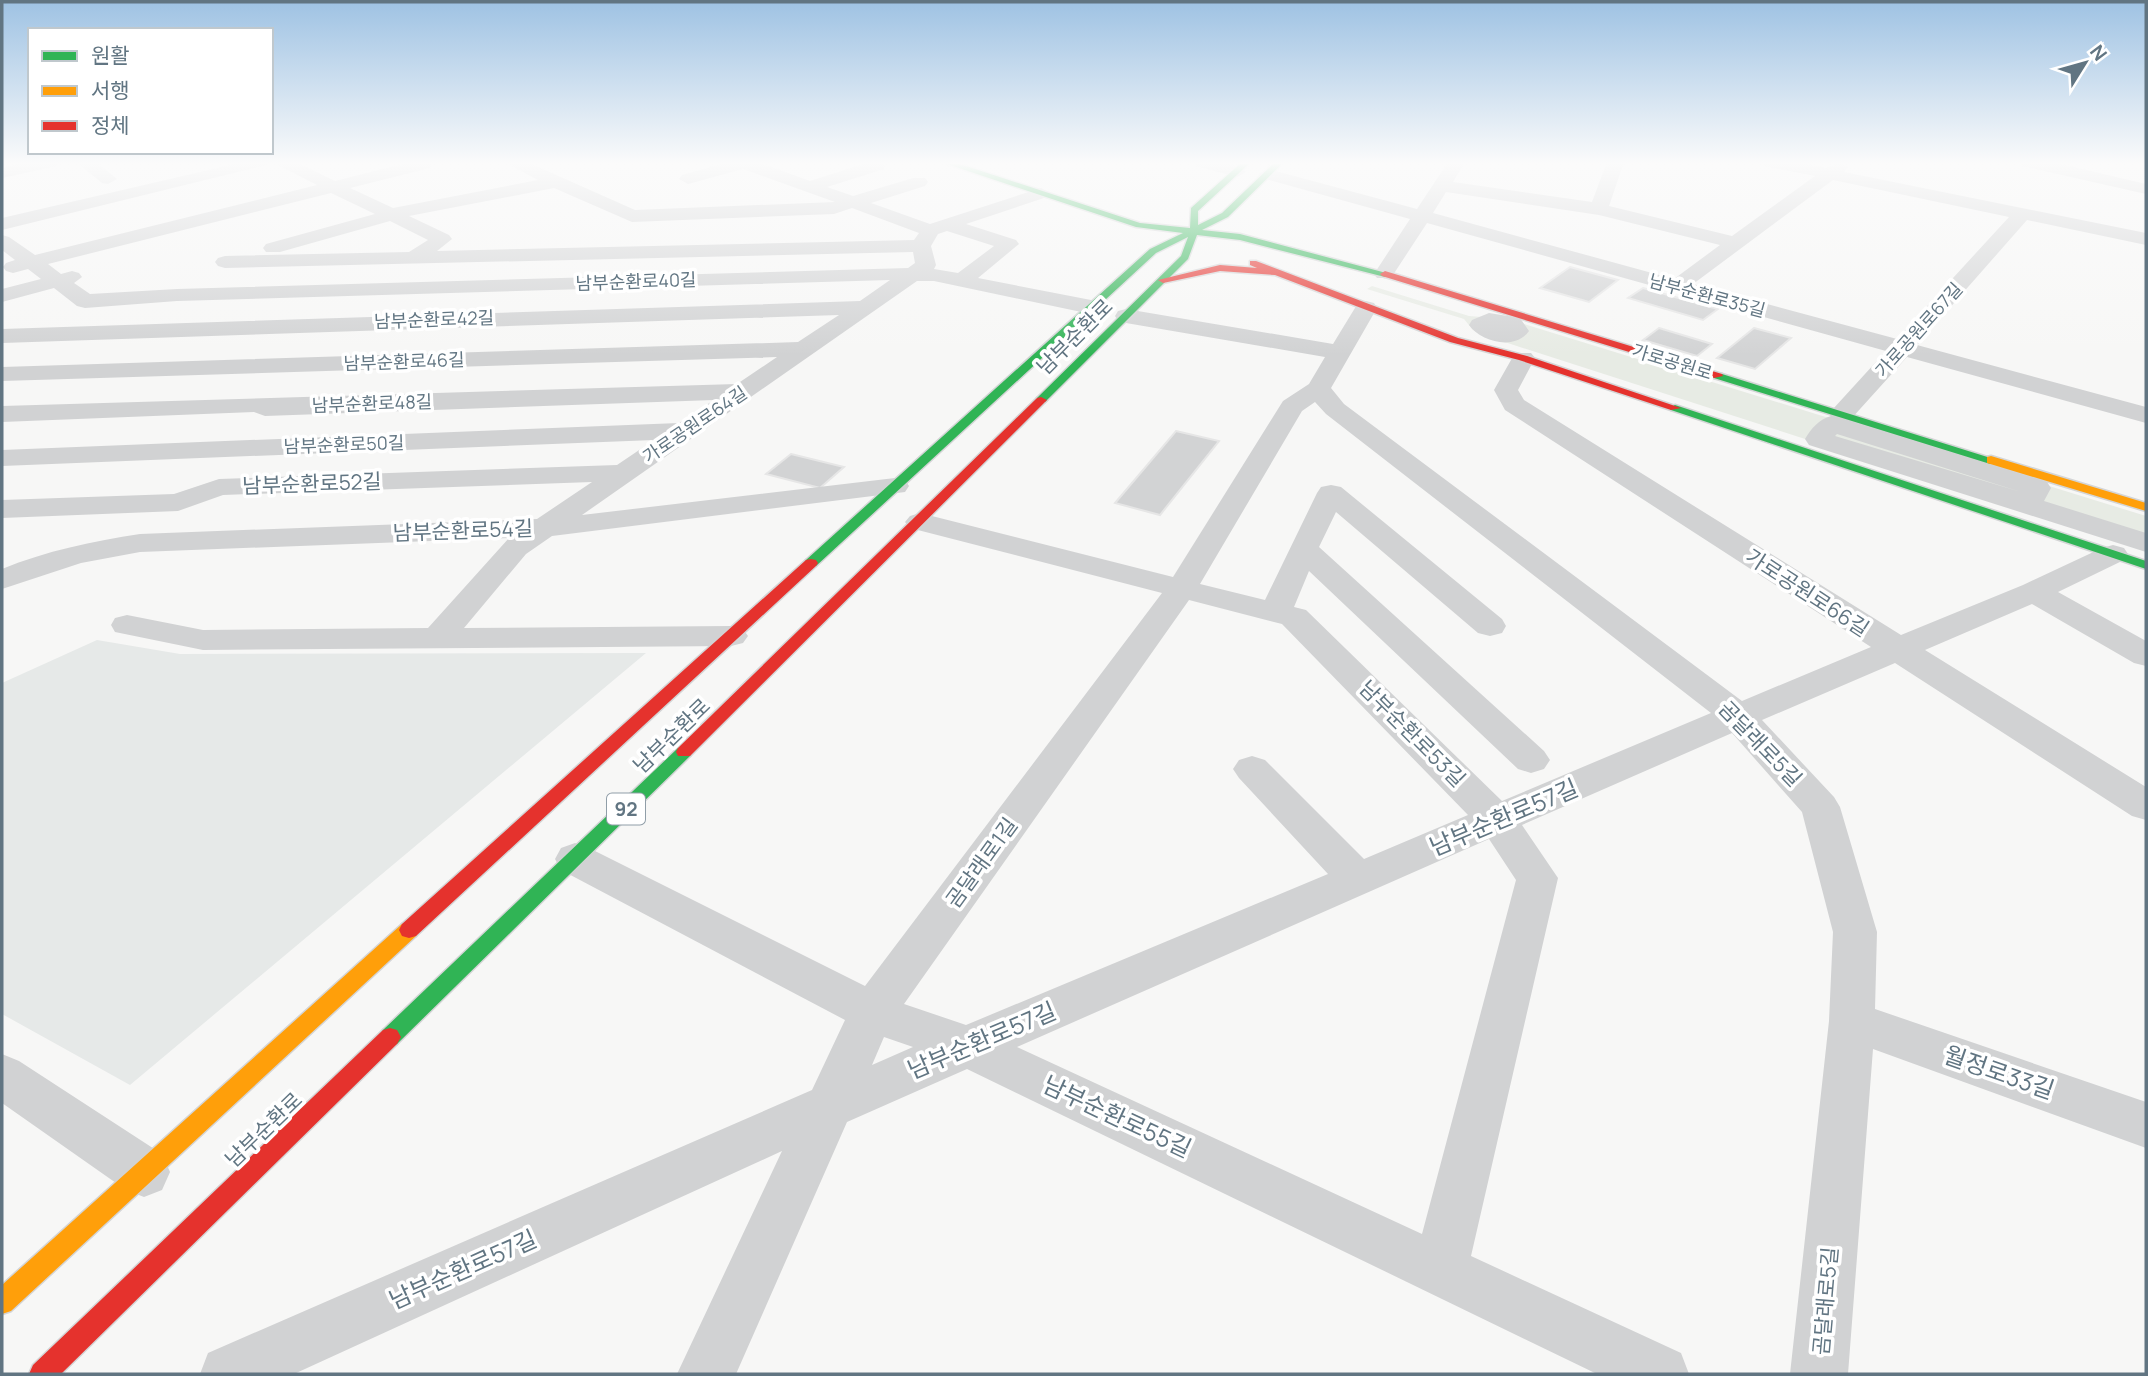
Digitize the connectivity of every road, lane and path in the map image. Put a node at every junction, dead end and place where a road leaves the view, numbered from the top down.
1 (47, 226) edge
2 (175, 226) edge
3 (329, 226) edge
4 (422, 226) edge
5 (624, 226) edge
6 (913, 226) edge
7 (954, 226) edge
8 (1149, 226) edge
9 (1182, 226) edge
10 (1194, 226) edge
11 (1205, 226) edge
12 (1414, 226) edge
13 (1456, 226) edge
14 (1668, 226) edge
15 (1759, 226) edge
16 (2011, 226) edge
17 (2083, 226) edge
18 (1194, 232) junction
19 (933, 234) junction
20 (34, 238) dead end
21 (3, 239) edge
22 (2146, 239) edge
23 (1736, 243) junction
24 (603, 252) junction
25 (415, 257) junction
26 (30, 262) junction
27 (225, 262) junction
28 (2, 270) edge
29 (95, 271) dead end
30 (1284, 273) junction
31 (1384, 274) junction
32 (914, 275) junction
33 (1163, 280) junction
34 (961, 281) junction
35 (55, 282) junction
36 (584, 284) junction
37 (546, 285) junction
38 (1676, 288) junction
39 (373, 290) junction
40 (177, 295) junction
41 (2, 296) edge
42 (85, 301) junction
43 (867, 307) junction
44 (1091, 307) junction
45 (61, 308) dead end
46 (1366, 308) junction
47 (37, 315) dead end
48 (1126, 316) junction
49 (526, 317) junction
50 (2, 325) edge
51 (341, 325) junction
52 (2, 336) edge
53 (806, 349) junction
54 (1903, 349) junction
55 (1340, 352) junction
56 (1523, 358) junction
57 (498, 359) junction
58 (304, 365) junction
59 (2, 373) edge
60 (1318, 389) junction
61 (745, 391) junction
62 (265, 408) junction
63 (2, 414) edge
64 (1842, 414) junction
65 (2146, 415) edge
66 (687, 431) junction
67 (226, 450) junction
68 (2, 458) edge
69 (625, 473) junction
70 (895, 486) junction
71 (2032, 497) junction
72 (178, 502) junction
73 (2146, 507) edge
74 (2, 509) edge
75 (920, 522) junction
76 (2146, 522) edge
77 (546, 528) junction
78 (140, 543) junction
79 (2146, 543) edge
80 (1303, 549) junction
81 (2113, 554) junction
82 (2146, 565) edge
83 (16, 568) edge
84 (2, 580) edge
85 (1182, 588) junction
86 (2034, 592) junction
87 (1276, 612) junction
88 (127, 625) dead end
89 (1490, 626) dead end
90 (731, 636) junction
91 (437, 638) junction
92 (1898, 651) junction
93 (2146, 655) edge
94 (1738, 716) junction
95 (1531, 760) dead end
96 (1252, 769) dead end
97 (2146, 806) edge
98 (1498, 821) junction
99 (575, 859) junction
100 (1359, 880) junction
101 (872, 1012) junction
102 (1852, 1021) junction
103 (968, 1047) junction
104 (2, 1076) edge
105 (829, 1106) junction
106 (2146, 1125) edge
107 (144, 1172) junction
108 (1440, 1270) junction
109 (2, 1302) edge
110 (42, 1374) edge
111 (229, 1374) edge
112 (706, 1374) edge
113 (1660, 1374) edge
114 (1819, 1374) edge

1 - 21 street
2 - 26 street
3 - 27 street
4 - 25 street
5 - 24 street
6 - 19 street
7 - 19 street
8 - 18 main road, 가로공원로
9 - 18 main road, 가로공원로
10 - 18 main road, 남부순환로 / 92
11 - 18 main road, 남부순환로
12 - 31 street
13 - 38 street, 남부순환로35길
14 - 23 street
15 - 23 street
16 - 54 street, 가로공원로67길
17 - 22 street
18 - 30 main road, 가로공원로
18 - 31 main road, 가로공원로
18 - 33 main road, 남부순환로 / 92
18 - 44 main road, 남부순환로
19 - 24 street
19 - 32 street
19 - 34 street
20 - 21 street
21 - 26 street
23 - 38 street
24 - 25 street
24 - 36 street
25 - 27 street
25 - 39 street
26 - 28 street
26 - 35 street
27 - 40 street
29 - 35 street
30 - 33 main road
30 - 46 main road, 가로공원로
31 - 64 main road, 가로공원로
32 - 34 street, 남부순환로40길
32 - 36 street, 남부순환로40길
32 - 43 street, 가로공원로64길
33 - 48 main road, 남부순환로 / 92
34 - 44 street, 남부순환로40길
35 - 41 street
35 - 42 street
36 - 37 street, 남부순환로40길
37 - 39 street, 남부순환로40길
37 - 49 street
38 - 54 street, 남부순환로35길
39 - 40 street, 남부순환로40길
39 - 51 street
40 - 42 street, 남부순환로40길
42 - 45 street, 남부순환로40길
43 - 49 street, 남부순환로42길
43 - 53 street, 가로공원로64길
44 - 70 main road, 남부순환로
46 - 55 street
46 - 56 main road, 가로공원로
47 - 50 street
48 - 55 street
48 - 75 main road, 남부순환로 / 92
49 - 51 street, 남부순환로42길
49 - 57 street
51 - 52 street, 남부순환로42길
51 - 58 street
53 - 57 street, 남부순환로46길
53 - 61 street, 가로공원로64길
54 - 64 street, 가로공원로67길
54 - 65 street, 남부순환로35길
55 - 60 street
56 - 81 main road, 가로공원로
56 - 92 street, 가로공원로66길
57 - 58 street, 남부순환로46길
58 - 59 street, 남부순환로46길
58 - 62 street
60 - 85 street, 곰달래로1길
60 - 94 street, 곰달래로5길
61 - 62 street, 남부순환로48길
61 - 66 street, 가로공원로64길
62 - 63 street, 남부순환로48길
62 - 67 street
64 - 73 main road, 가로공원로
66 - 67 street, 남부순환로50길
66 - 69 street, 가로공원로64길
67 - 68 street, 남부순환로50길
67 - 72 street
69 - 72 street, 남부순환로52길
69 - 77 street, 가로공원로64길
70 - 77 street, 남부순환로54길
70 - 90 main road, 남부순환로
71 - 71 street
71 - 76 street
71 - 79 street
72 - 74 street, 남부순환로52길
72 - 78 street
75 - 85 street, 남부순환로53길
75 - 99 main road, 남부순환로 / 92
77 - 78 street, 남부순환로54길
77 - 91 street, 가로공원로64길
78 - 83 street, 남부순환로54길
80 - 87 street
80 - 89 street
80 - 95 street
81 - 82 main road, 가로공원로
81 - 86 street
83 - 84 street, 남부순환로54길
85 - 87 street, 남부순환로53길
85 - 101 street, 곰달래로1길
86 - 92 street
86 - 93 street
87 - 98 street, 남부순환로53길
88 - 91 street
90 - 91 street
90 - 107 main road, 남부순환로
92 - 94 street, 남부순환로57길
92 - 97 street, 가로공원로66길
94 - 98 street, 남부순환로57길
94 - 102 street, 곰달래로5길
96 - 100 street
98 - 100 street, 남부순환로57길
98 - 108 street, 남부순환로53길
99 - 101 street, 남부순환로55길
99 - 110 main road, 남부순환로 / 92
100 - 103 street, 남부순환로57길
101 - 103 street, 남부순환로55길
101 - 105 street, 곰달래로1길
102 - 106 street, 월정로33길
102 - 114 street, 곰달래로5길
103 - 105 street, 남부순환로57길
103 - 108 street, 남부순환로55길
104 - 107 street
105 - 111 street, 남부순환로57길
105 - 112 street, 곰달래로1길
107 - 109 main road, 남부순환로
108 - 113 street, 남부순환로55길

